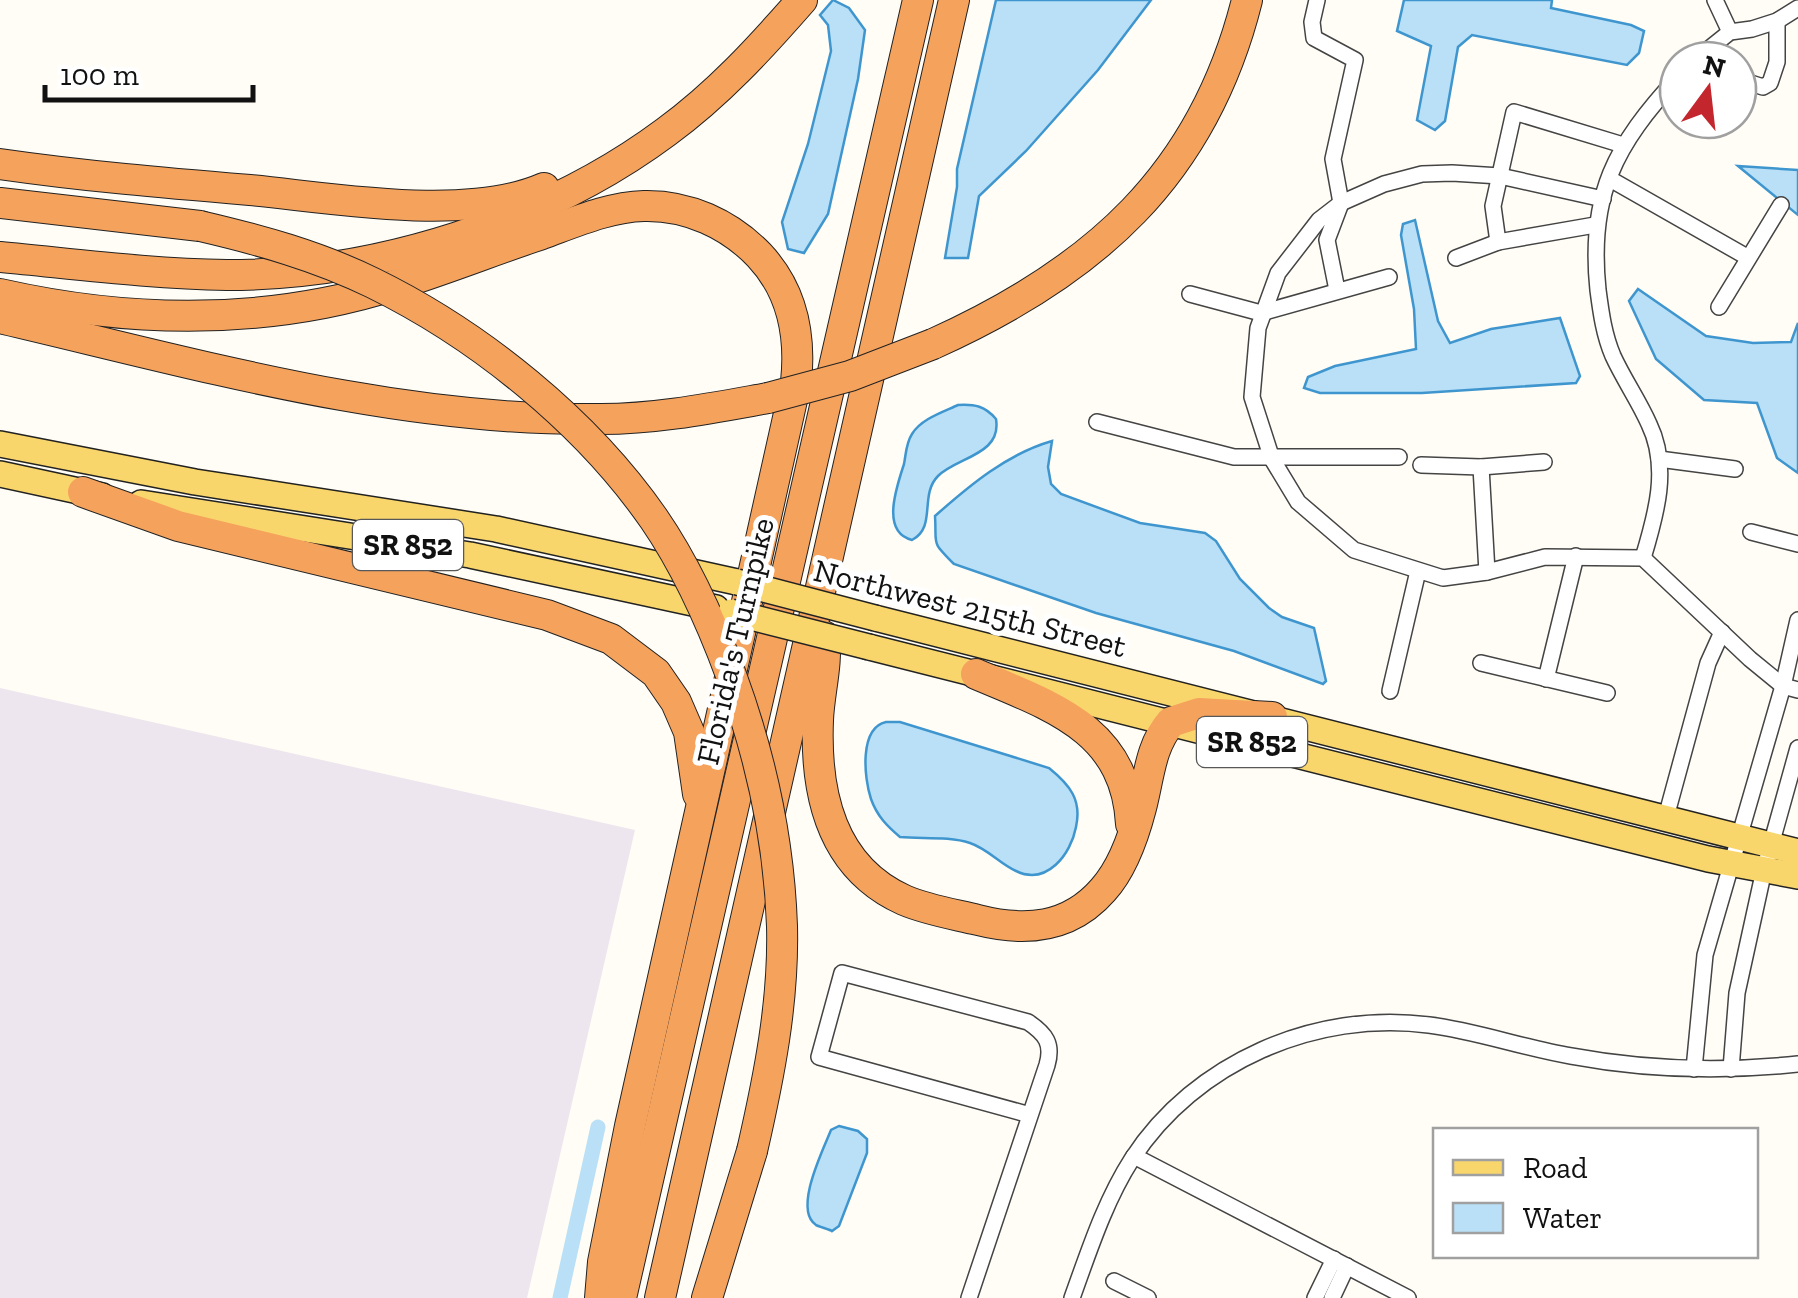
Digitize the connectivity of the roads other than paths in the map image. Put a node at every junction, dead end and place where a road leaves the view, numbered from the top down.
1 (802, 0) edge
2 (918, 0) edge
3 (954, 0) edge
4 (1247, 0) edge
5 (1317, 0) edge
6 (1715, 0) edge
7 (1798, 8) edge
8 (1777, 21) junction
9 (1730, 32) junction
10 (1720, 40) edge
11 (759, 47) junction
12 (1758, 84) edge
13 (1658, 102) edge
14 (1623, 145) junction
15 (0, 164) edge
16 (1500, 176) junction
17 (1610, 178) junction
18 (1603, 199) junction
19 (0, 202) edge
20 (1341, 203) junction
21 (1781, 205) dead end
22 (1595, 225) junction
23 (1498, 242) junction
24 (0, 257) edge
25 (1747, 257) junction
26 (1456, 258) dead end
27 (1390, 278) dead end
28 (1337, 290) junction
29 (0, 294) edge
30 (1190, 294) dead end
31 (1719, 306) dead end
32 (1261, 313) junction
33 (0, 318) edge
34 (1097, 422) dead end
35 (0, 444) edge
36 (1399, 457) dead end
37 (1658, 459) junction
38 (1272, 460) junction
39 (1544, 462) dead end
40 (1421, 465) dead end
41 (1482, 467) junction
42 (1735, 469) dead end
43 (0, 474) edge
44 (83, 492) junction
45 (1752, 532) dead end
46 (1798, 544) edge
47 (1576, 556) junction
48 (1643, 558) junction
49 (1418, 571) junction
50 (1487, 572) junction
51 (818, 599) junction
52 (1798, 620) edge
53 (1722, 632) junction
54 (1481, 662) dead end
55 (976, 674) junction
56 (1546, 679) junction
57 (1791, 688) edge
58 (1390, 692) dead end
59 (1607, 693) dead end
60 (1272, 717) junction
61 (1171, 722) junction
62 (1798, 748) edge
63 (700, 817) junction
64 (1666, 817) junction
65 (1131, 832) junction
66 (1740, 837) junction
67 (1798, 852) edge
68 (1767, 858) junction
69 (1732, 864) junction
70 (1798, 876) edge
71 (1798, 1064) edge
72 (1732, 1069) junction
73 (1694, 1070) junction
74 (1030, 1114) junction
75 (1134, 1156) junction
76 (1341, 1263) junction
77 (1114, 1280) dead end
78 (600, 1298) edge
79 (621, 1298) edge
80 (660, 1298) edge
81 (707, 1298) edge
82 (969, 1298) edge
83 (1072, 1298) edge
84 (1148, 1298) edge
85 (1315, 1298) edge
86 (1332, 1298) edge
87 (1408, 1298) edge

1 - 11 highway
2 - 79 highway, Florida's Turnpike
3 - 51 highway
4 - 33 highway, bridge
5 - 20 street
6 - 9 street
7 - 8 street
8 - 9 street
8 - 12 street
9 - 10 street
11 - 15 highway
11 - 24 highway
13 - 14 street
14 - 16 street
14 - 17 street
16 - 18 street
16 - 20 street
16 - 23 street
17 - 18 street
17 - 25 street
18 - 22 street
19 - 81 highway, bridge
20 - 28 street
20 - 32 street
21 - 25 street
22 - 23 street
22 - 37 street
23 - 26 street
25 - 31 street
27 - 28 street
28 - 32 street
29 - 63 highway
30 - 32 street
32 - 38 street
34 - 38 street
35 - 60 main road, Northwest 215th Street / SR 852, bridge
36 - 38 street
37 - 42 street
37 - 48 street
38 - 49 street
39 - 41 street
40 - 41 street
41 - 50 street
43 - 44 main road, Northwest 215th Street / SR 852
44 - 55 main road, Northwest 215th Street / SR 852, bridge
44 - 63 highway
45 - 46 street
47 - 48 street
47 - 50 street
47 - 56 street
48 - 53 street
49 - 50 street
49 - 58 street
51 - 65 highway
51 - 80 highway
52 - 57 street
53 - 57 street
53 - 64 street
54 - 56 street
55 - 61 main road, Northwest 215th Street / SR 852
55 - 65 highway
56 - 59 street
57 - 66 street
60 - 61 highway
60 - 64 main road, Northwest 215th Street / SR 852
61 - 65 highway
61 - 69 main road, Northwest 215th Street / SR 852
62 - 68 street
63 - 78 highway
64 - 66 main road, Northwest 215th Street / SR 852
66 - 68 main road, Northwest 215th Street / SR 852
66 - 69 street
67 - 68 main road, Northwest 215th Street / SR 852
68 - 69 main road, Northwest 215th Street / SR 852
68 - 70 main road, Northwest 215th Street / SR 852
68 - 72 street
69 - 73 street
71 - 72 street
72 - 73 street
73 - 75 street
74 - 74 street
74 - 82 street
75 - 76 street
75 - 83 street
76 - 85 street
76 - 86 street
76 - 87 street
77 - 84 street

